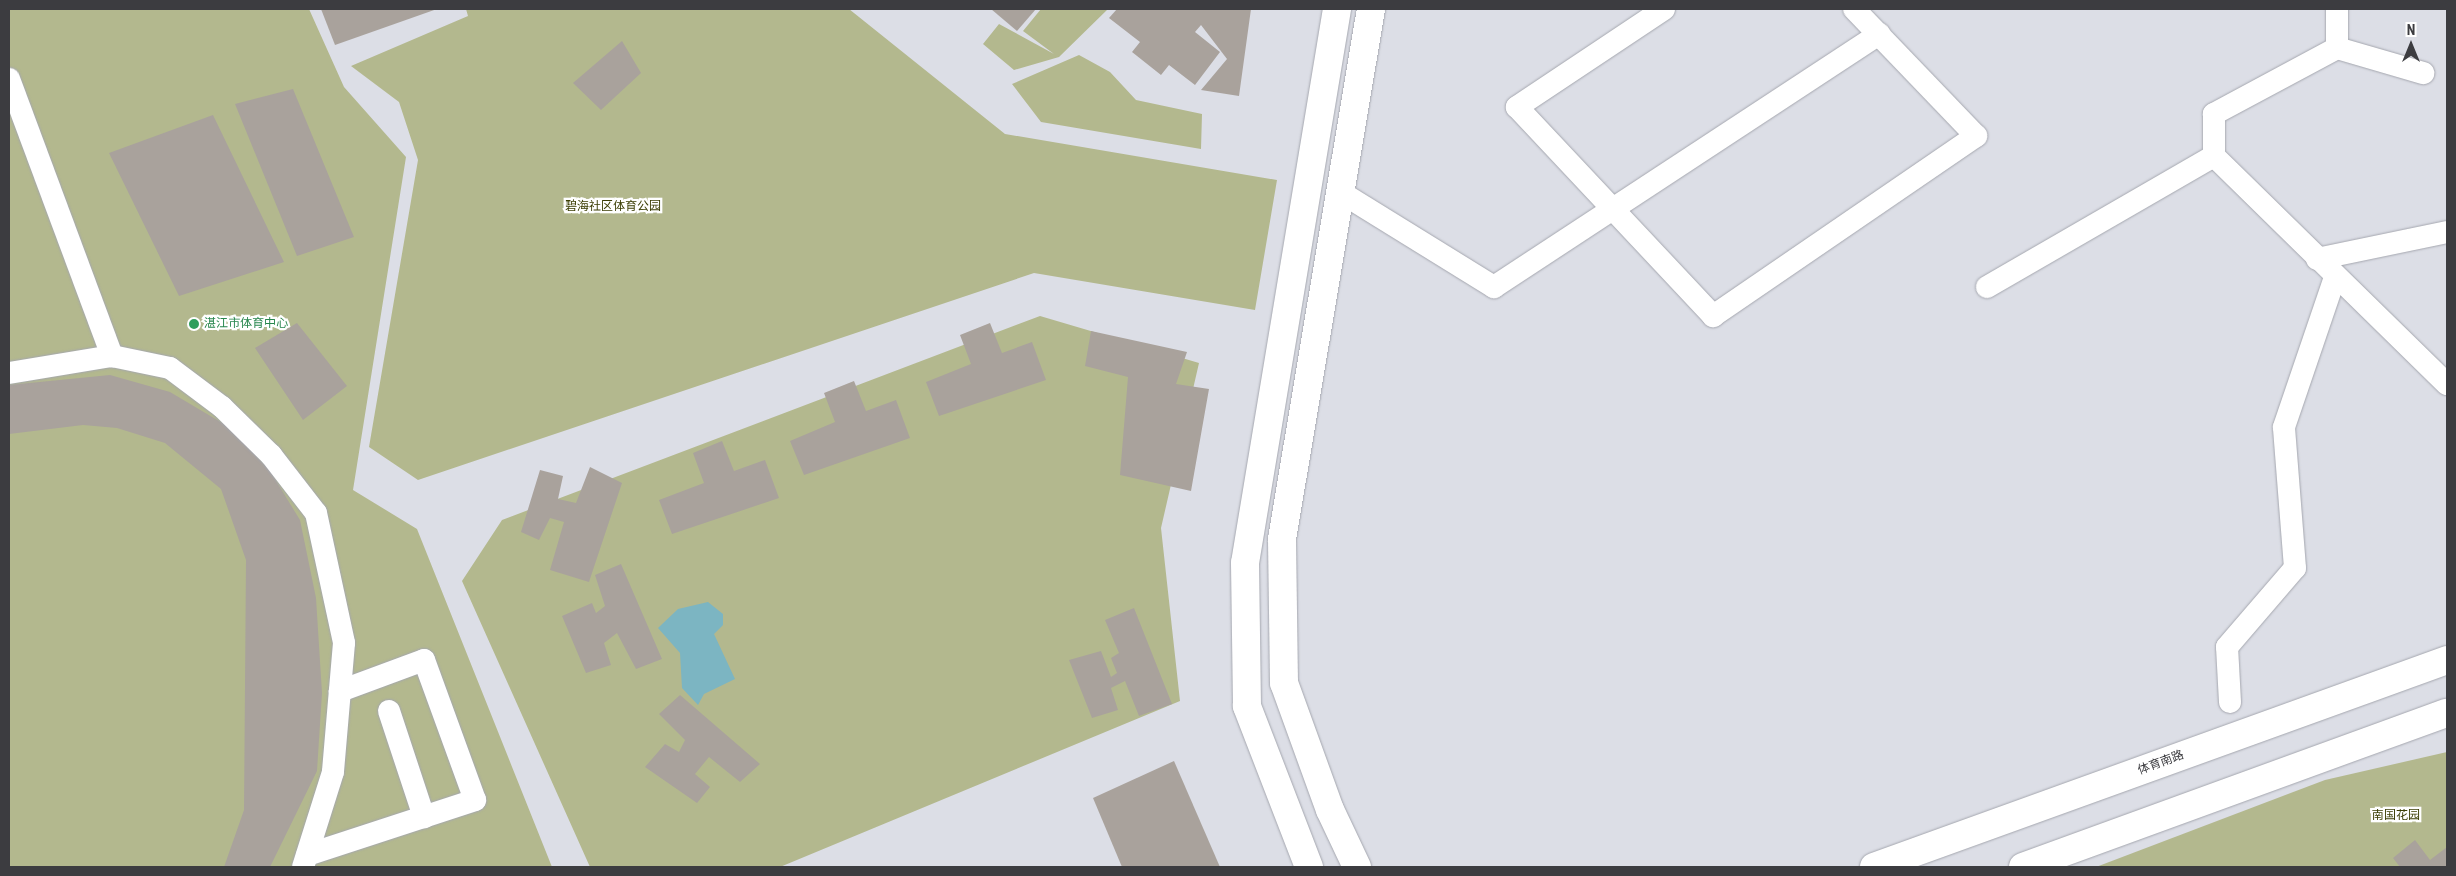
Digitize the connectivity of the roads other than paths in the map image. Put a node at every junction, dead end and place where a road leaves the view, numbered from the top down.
1 (1337, 9) edge
2 (1370, 9) edge
3 (1664, 9) edge
4 (1854, 9) edge
5 (2337, 9) edge
6 (1879, 34) junction
7 (2337, 48) junction
8 (2423, 73) dead end
9 (9, 79) edge
10 (2214, 156) junction
11 (1340, 192) junction
12 (1612, 210) junction
13 (2447, 232) edge
14 (2317, 259) junction
15 (2335, 277) junction
16 (1987, 286) dead end
17 (112, 356) junction
18 (9, 373) edge
19 (2447, 384) edge
20 (2447, 660) edge
21 (340, 690) junction
22 (2230, 702) dead end
23 (389, 711) dead end
24 (2447, 713) edge
25 (424, 817) junction
26 (1293, 833) junction
27 (305, 861) edge
28 (1359, 863) edge
29 (1294, 867) edge
30 (1309, 867) edge
31 (1874, 867) edge
32 (2022, 867) edge

1 - 26 street
2 - 11 street
3 - 12 street
4 - 6 street
5 - 7 street
6 - 12 street
6 - 12 street
7 - 8 street
7 - 10 street
9 - 17 street
10 - 14 street
10 - 16 street
11 - 12 street
11 - 28 street
13 - 14 street
14 - 15 street
15 - 19 street
15 - 22 street
17 - 18 street
17 - 21 street
20 - 31 street, 体育南路
21 - 25 street
21 - 27 street
23 - 25 street
24 - 32 street
25 - 27 street
26 - 29 street
26 - 30 street

